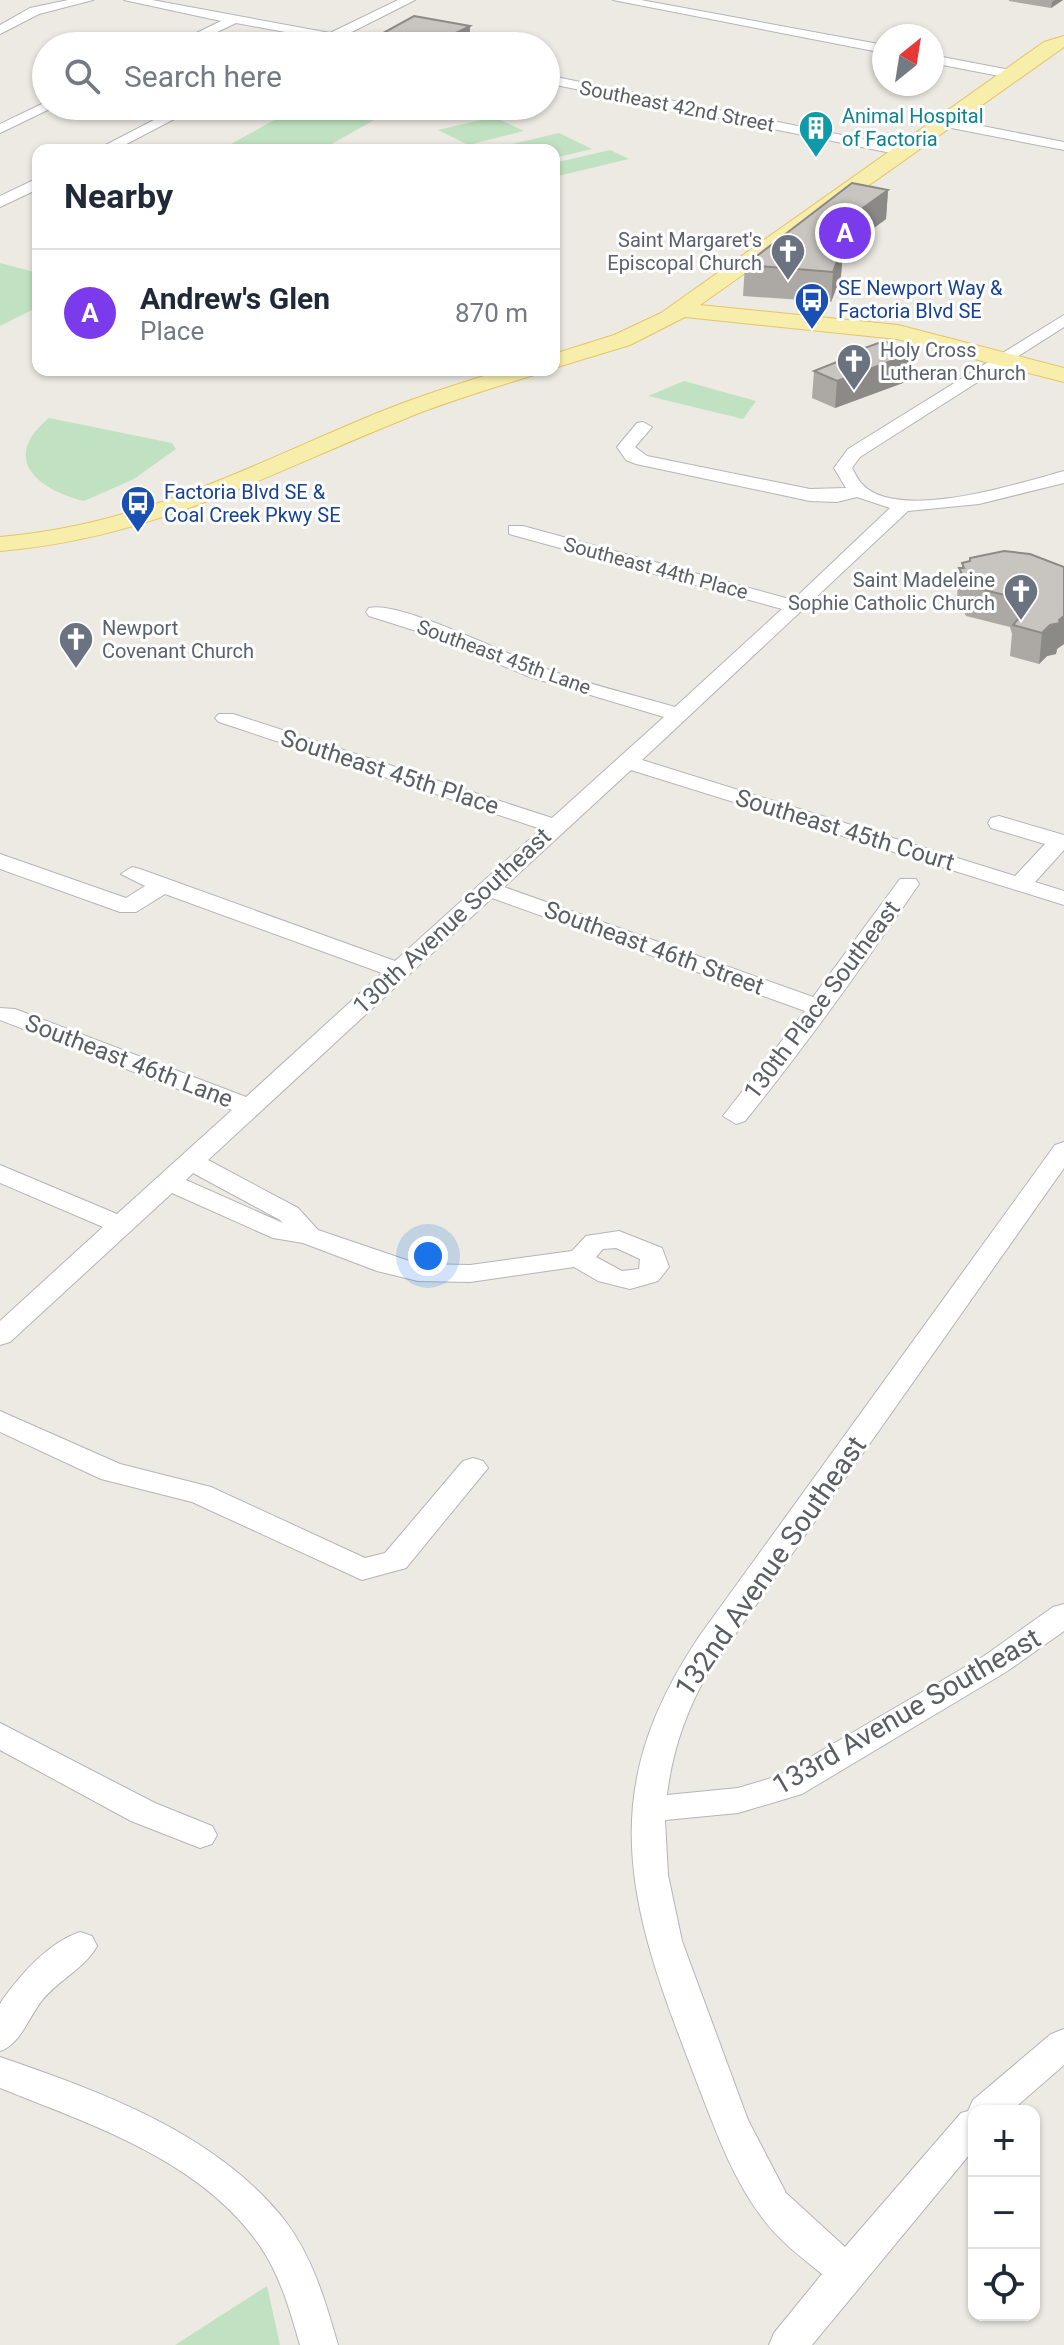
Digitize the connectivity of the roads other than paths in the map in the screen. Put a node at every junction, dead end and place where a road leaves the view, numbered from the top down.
1 (86, 0) edge
2 (131, 0) edge
3 (408, 0) edge
4 (620, 0) edge
5 (235, 19) junction
6 (1064, 28) edge
7 (0, 30) edge
8 (207, 32) edge
9 (305, 32) edge
10 (342, 32) edge
11 (1057, 44) edge
12 (872, 47) edge
13 (944, 61) edge
14 (1010, 74) junction
15 (560, 82) edge
16 (11, 108) dead end
17 (32, 113) edge
18 (32, 114) edge
19 (164, 120) edge
20 (941, 122) junction
21 (0, 129) edge
22 (115, 144) edge
23 (1064, 146) edge
24 (901, 151) junction
25 (32, 186) edge
26 (0, 202) edge
27 (681, 310) junction
28 (760, 318) junction
29 (1064, 320) edge
30 (642, 332) junction
31 (1001, 358) junction
32 (560, 359) edge
33 (1064, 375) edge
34 (508, 376) edge
35 (643, 427) dead end
36 (1064, 477) edge
37 (860, 491) junction
38 (903, 505) junction
39 (516, 530) dead end
40 (0, 544) edge
41 (797, 607) junction
42 (376, 612) dead end
43 (679, 715) junction
44 (226, 718) dead end
45 (626, 762) junction
46 (999, 823) dead end
47 (554, 826) junction
48 (1062, 842) edge
49 (0, 861) edge
50 (132, 874) dead end
51 (908, 884) dead end
52 (1020, 884) junction
53 (163, 885) junction
54 (488, 889) junction
55 (1064, 898) edge
56 (399, 971) junction
57 (820, 1008) junction
58 (6, 1014) dead end
59 (251, 1108) junction
60 (736, 1116) dead end
61 (1064, 1150) edge
62 (192, 1162) junction
63 (0, 1173) edge
64 (170, 1182) junction
65 (122, 1226) junction
66 (308, 1235) junction
67 (580, 1258) dead end
68 (0, 1336) edge
69 (0, 1421) edge
70 (473, 1468) dead end
71 (1064, 1615) edge
72 (0, 1735) edge
73 (649, 1808) junction
74 (200, 1835) dead end
75 (80, 1946) dead end
76 (0, 2036) edge
77 (1064, 2044) edge
78 (0, 2072) edge
79 (993, 2105) edge
80 (968, 2130) edge
81 (849, 2273) junction
82 (319, 2345) edge
83 (788, 2345) edge

1 - 7 street
2 - 5 street
3 - 10 street
4 - 12 street
5 - 8 street
5 - 9 street
6 - 11 main road
11 - 14 main road
13 - 14 street
14 - 20 main road
15 - 24 street, Southeast 42nd Street
16 - 17 street
18 - 21 street
19 - 22 street
20 - 23 street
20 - 24 main road
24 - 27 main road
25 - 26 street
27 - 28 main road
27 - 30 main road
28 - 30 main road
28 - 31 main road
29 - 31 street
30 - 32 main road
31 - 33 main road
31 - 37 street
34 - 40 main road
35 - 37 street
36 - 38 street
37 - 38 street
38 - 41 street, 130th Avenue Southeast
39 - 41 street, Southeast 44th Place
41 - 43 street, 130th Avenue Southeast
42 - 43 street, Southeast 45th Lane
43 - 45 street, 130th Avenue Southeast
44 - 47 street, Southeast 45th Place
45 - 47 street, 130th Avenue Southeast
45 - 52 street, Southeast 45th Court
46 - 48 street
47 - 54 street, 130th Avenue Southeast
48 - 52 street
49 - 53 street
50 - 53 street
51 - 57 street, 130th Place Southeast
52 - 55 street, Southeast 45th Court
53 - 56 street
54 - 56 street, 130th Avenue Southeast
54 - 57 street, Southeast 46th Street
56 - 59 street, 130th Avenue Southeast
57 - 60 street, 130th Place Southeast
58 - 59 street, Southeast 46th Lane
59 - 62 street, 130th Avenue Southeast
61 - 73 street, 132nd Avenue Southeast
62 - 64 street, 130th Avenue Southeast
62 - 66 street
63 - 65 street
64 - 65 street, 130th Avenue Southeast
64 - 66 street
65 - 68 street, 130th Avenue Southeast
66 - 67 street
69 - 70 street
71 - 73 street, 133rd Avenue Southeast
72 - 74 street
73 - 81 street, 132nd Avenue Southeast
75 - 76 street
77 - 79 street
78 - 82 street
80 - 81 street
81 - 83 street

